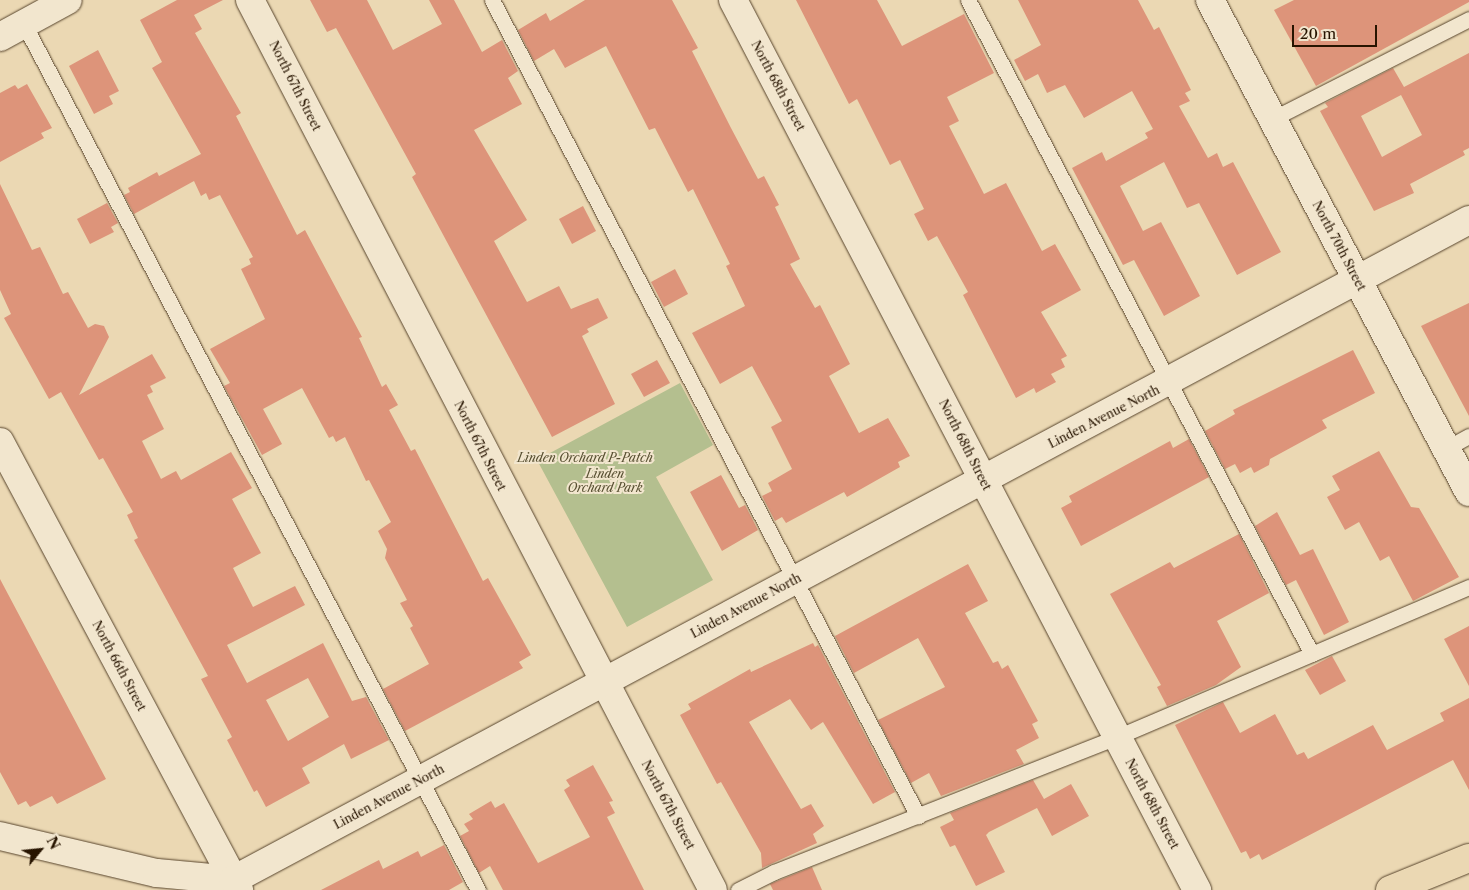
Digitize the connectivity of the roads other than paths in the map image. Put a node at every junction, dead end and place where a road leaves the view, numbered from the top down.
1 (68, 0) edge
2 (250, 0) edge
3 (492, 0) edge
4 (733, 0) edge
5 (968, 0) edge
6 (1210, 0) edge
7 (1469, 18) edge
8 (24, 24) junction
9 (0, 37) edge
10 (1272, 119) junction
11 (1469, 220) edge
12 (1357, 280) junction
13 (1168, 384) junction
14 (0, 442) edge
15 (1458, 442) edge
16 (983, 480) junction
17 (1469, 492) edge
18 (796, 580) junction
19 (1469, 587) edge
20 (1312, 654) junction
21 (603, 683) junction
22 (1117, 737) junction
23 (421, 780) junction
24 (918, 816) junction
25 (0, 836) edge
26 (1469, 858) edge
27 (232, 887) edge
28 (478, 890) edge
29 (713, 890) edge
30 (738, 890) edge
31 (1197, 890) edge
32 (1390, 890) edge

1 - 8 street
2 - 21 street, North 67th Street
3 - 18 lane
4 - 16 street, North 68th Street
5 - 13 lane
6 - 10 street, North 70th Street
7 - 10 lane
8 - 9 street
8 - 23 lane
10 - 12 street, North 70th Street
11 - 12 street, Linden Avenue North
12 - 13 street, Linden Avenue North
12 - 15 street, North 70th Street
13 - 16 street, Linden Avenue North
13 - 20 lane
14 - 27 street, North 66th Street
15 - 17 street, North 70th Street
16 - 18 street, Linden Avenue North
16 - 22 street, North 68th Street
18 - 21 street, Linden Avenue North
18 - 24 lane
19 - 20 lane
20 - 22 lane
21 - 23 street, Linden Avenue North
21 - 29 street, North 67th Street
22 - 24 lane
22 - 31 street, North 68th Street
23 - 27 street, Linden Avenue North
23 - 28 lane
24 - 30 lane
25 - 27 street
26 - 32 highway

